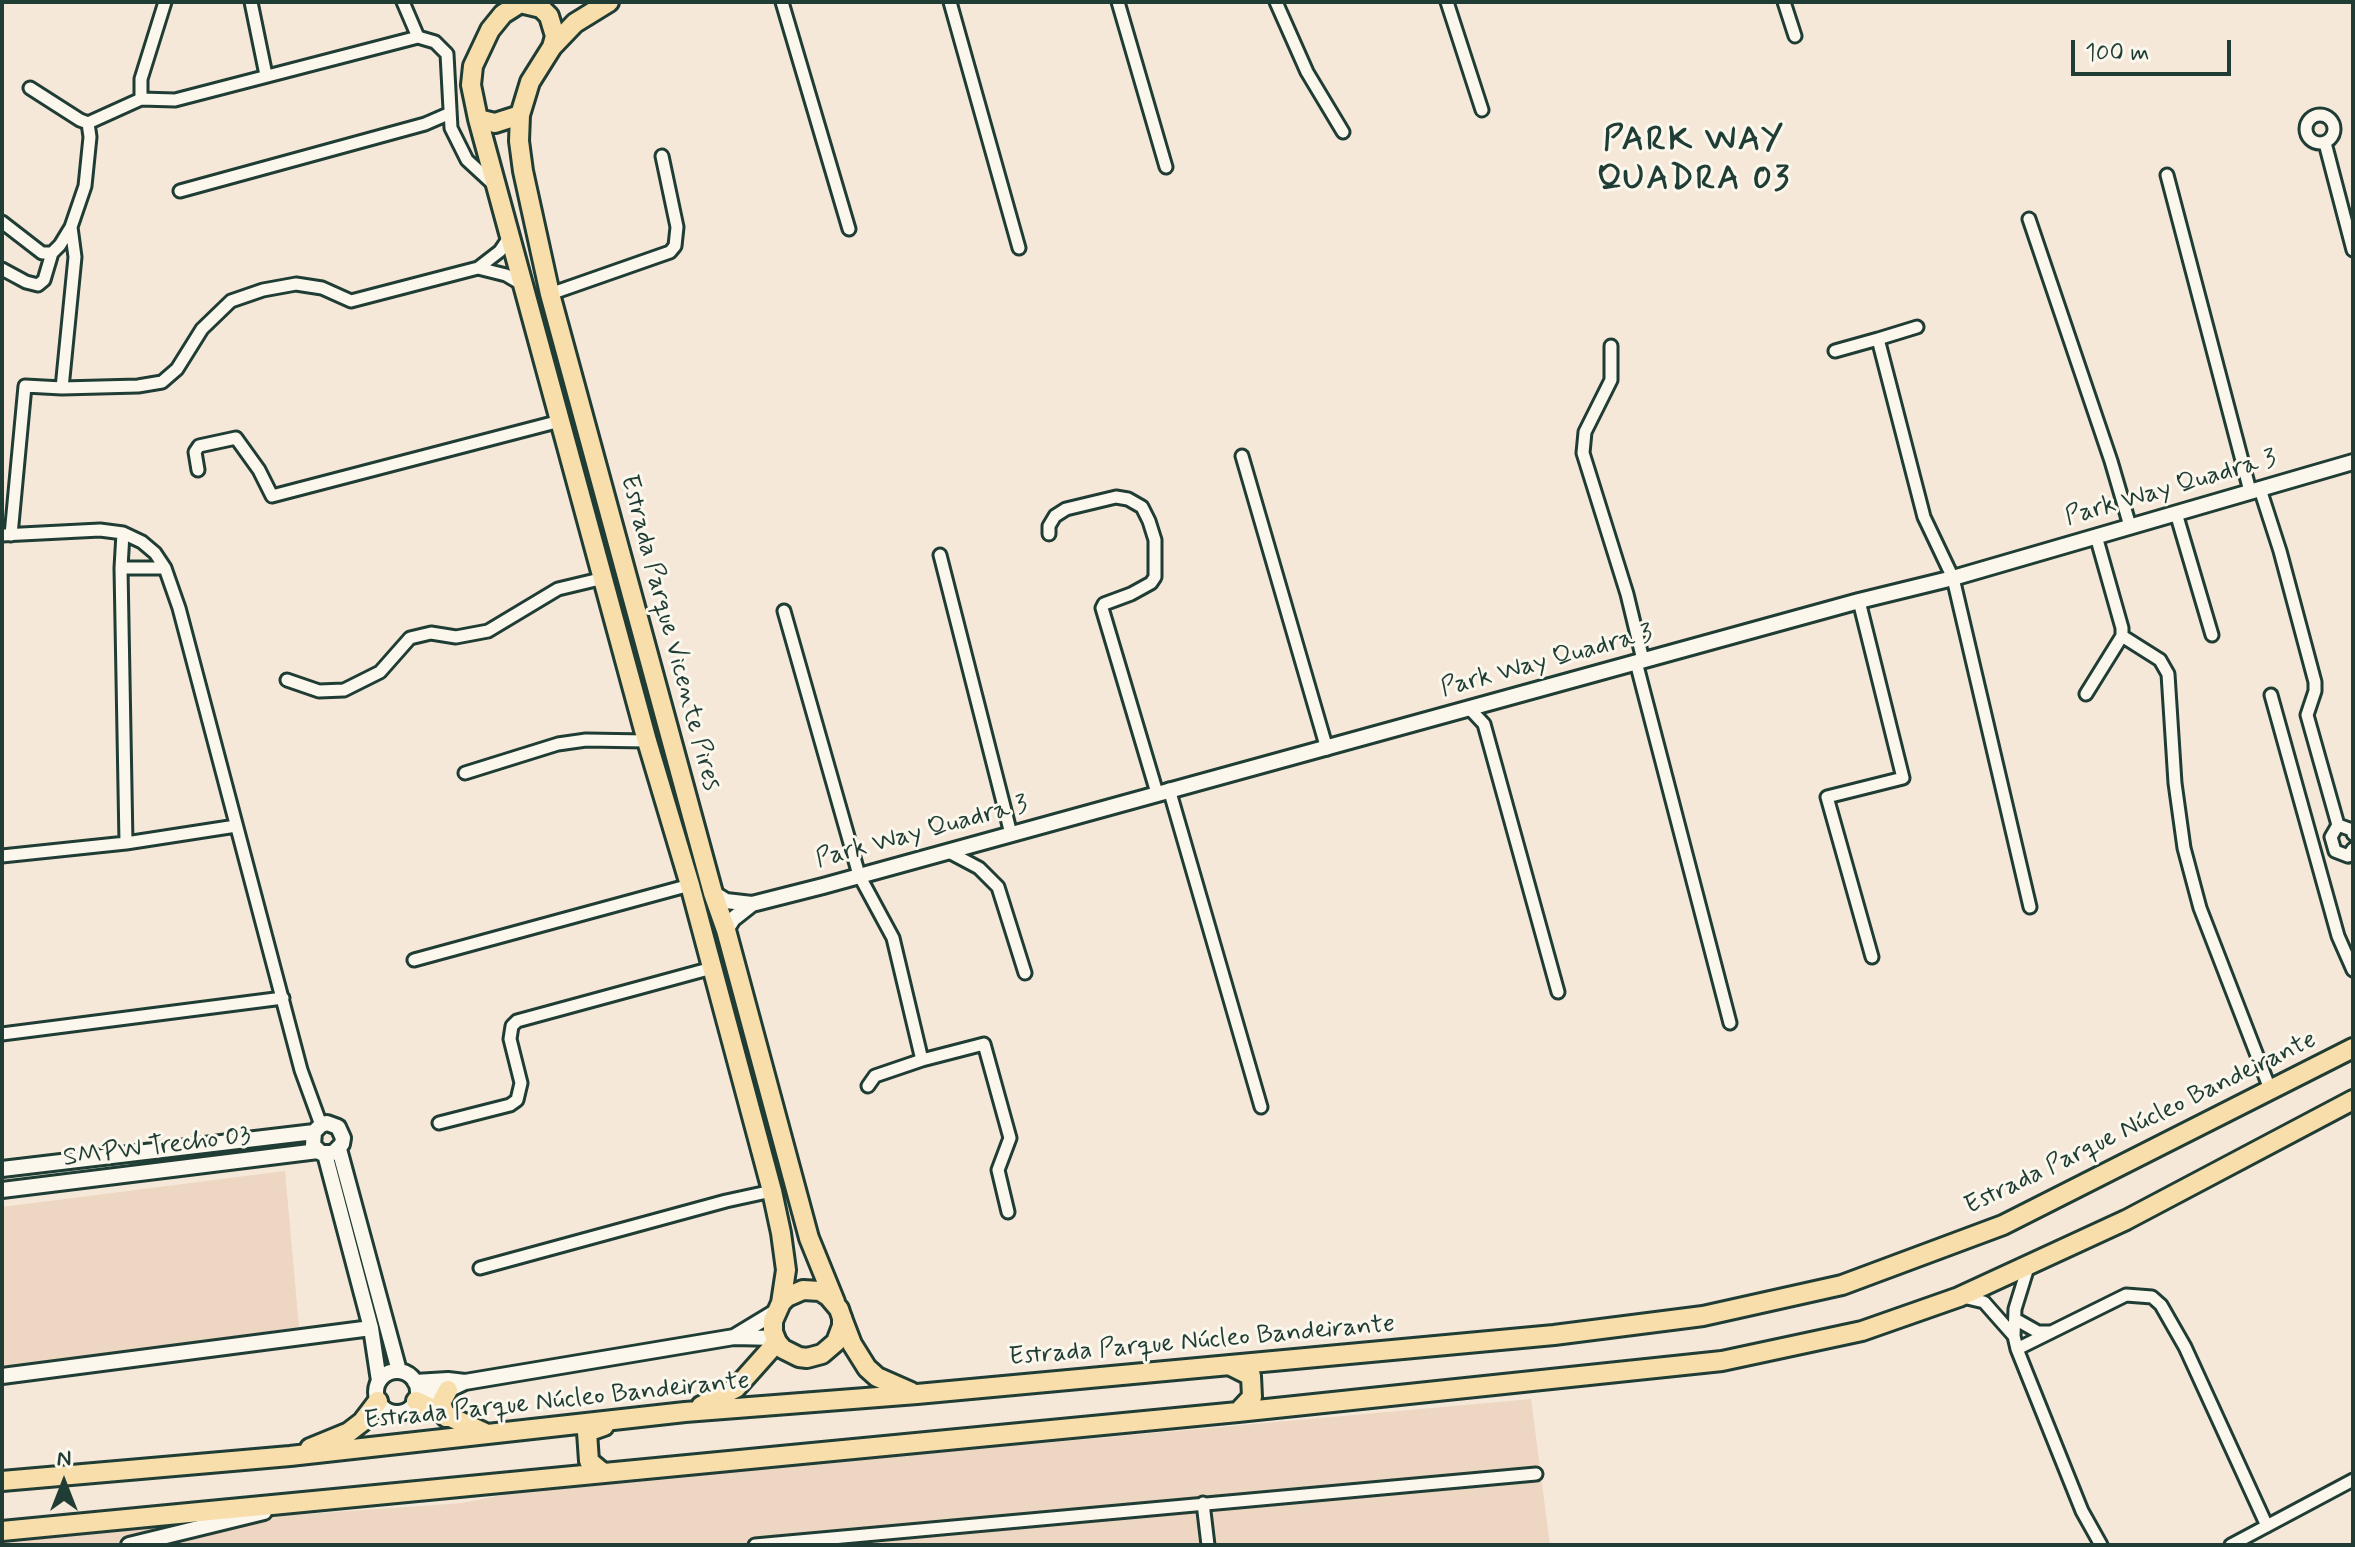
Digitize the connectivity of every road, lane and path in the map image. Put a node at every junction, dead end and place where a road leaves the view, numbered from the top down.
1 (165, 2) edge
2 (251, 2) edge
3 (403, 2) edge
4 (521, 2) edge
5 (609, 2) edge
6 (782, 2) edge
7 (950, 2) edge
8 (1118, 2) edge
9 (1276, 2) edge
10 (1447, 2) edge
11 (1784, 2) edge
12 (1795, 36) dead end
13 (418, 37) junction
14 (552, 47) junction
15 (266, 75) junction
16 (30, 88) dead end
17 (141, 99) junction
18 (1482, 110) dead end
19 (448, 114) junction
20 (520, 115) junction
21 (478, 119) junction
22 (88, 123) junction
23 (1343, 132) dead end
24 (2325, 143) dead end
25 (662, 156) dead end
26 (1166, 167) dead end
27 (2167, 175) dead end
28 (497, 187) junction
29 (180, 191) dead end
30 (2029, 219) dead end
31 (2, 222) edge
32 (71, 227) junction
33 (849, 229) dead end
34 (510, 236) junction
35 (1019, 248) dead end
36 (2353, 250) edge
37 (52, 253) junction
38 (478, 268) junction
39 (2, 269) edge
40 (523, 285) junction
41 (550, 294) junction
42 (1917, 327) dead end
43 (1878, 339) junction
44 (1611, 346) dead end
45 (1835, 351) dead end
46 (62, 388) junction
47 (560, 421) junction
48 (1242, 456) dead end
49 (2353, 462) edge
50 (198, 470) dead end
51 (2255, 490) junction
52 (2176, 513) junction
53 (2130, 526) junction
54 (123, 533) junction
55 (1049, 534) dead end
56 (6, 535) edge
57 (2096, 536) junction
58 (940, 555) dead end
59 (121, 568) junction
60 (165, 568) junction
61 (604, 578) junction
62 (1953, 578) junction
63 (1859, 601) junction
64 (784, 611) dead end
65 (638, 618) junction
66 (615, 626) junction
67 (2212, 635) dead end
68 (2122, 636) junction
69 (1640, 661) junction
70 (287, 680) dead end
71 (2086, 694) dead end
72 (2271, 695) dead end
73 (1489, 703) junction
74 (1469, 708) junction
75 (1484, 724) junction
76 (647, 741) junction
77 (1327, 749) junction
78 (465, 773) dead end
79 (1163, 791) junction
80 (2338, 825) junction
81 (236, 826) junction
82 (1011, 834) junction
83 (2353, 834) edge
84 (126, 843) junction
85 (2353, 849) edge
86 (947, 851) junction
87 (2, 856) edge
88 (859, 875) junction
89 (690, 885) junction
90 (713, 893) junction
91 (752, 904) junction
92 (2030, 907) dead end
93 (726, 930) junction
94 (1872, 957) dead end
95 (414, 960) dead end
96 (712, 968) junction
97 (2353, 970) edge
98 (1025, 973) dead end
99 (1558, 992) dead end
100 (283, 998) junction
101 (1730, 1023) dead end
102 (2, 1034) edge
103 (2353, 1048) edge
104 (922, 1060) junction
105 (868, 1086) dead end
106 (2270, 1089) junction
107 (2353, 1100) edge
108 (1261, 1107) dead end
109 (439, 1123) dead end
110 (317, 1128) junction
111 (227, 1141) junction
112 (327, 1151) junction
113 (58, 1161) junction
114 (229, 1163) junction
115 (2, 1169) edge
116 (62, 1184) junction
117 (2, 1190) edge
118 (772, 1191) junction
119 (1008, 1212) dead end
120 (2028, 1267) junction
121 (480, 1268) dead end
122 (1959, 1297) junction
123 (779, 1307) junction
124 (838, 1310) junction
125 (2015, 1319) junction
126 (371, 1328) junction
127 (2050, 1332) junction
128 (2014, 1336) junction
129 (734, 1337) junction
130 (776, 1340) junction
131 (2017, 1349) junction
132 (1228, 1365) junction
133 (399, 1371) junction
134 (2, 1376) edge
135 (379, 1381) junction
136 (457, 1386) junction
137 (416, 1392) junction
138 (917, 1394) junction
139 (378, 1401) junction
140 (685, 1412) junction
141 (1238, 1412) junction
142 (446, 1417) junction
143 (614, 1422) junction
144 (487, 1435) junction
145 (290, 1456) junction
146 (602, 1472) junction
147 (1536, 1474) dead end
148 (2353, 1480) edge
149 (2, 1481) edge
150 (309, 1500) junction
151 (1203, 1503) junction
152 (2267, 1526) junction
153 (2, 1531) edge
154 (866, 1541) edge
155 (129, 1545) edge
156 (755, 1545) edge
157 (1208, 1545) edge
158 (2101, 1545) edge
159 (2231, 1545) edge

1 - 17 street
2 - 15 street
3 - 13 street
4 - 14 main road
4 - 21 main road, Estrada Parque Vicente Pires
5 - 14 main road, Estrada Parque Vicente Pires
6 - 33 street
7 - 35 street
8 - 26 street
9 - 23 street
10 - 18 street
11 - 12 street
13 - 15 street
13 - 19 street
14 - 20 main road, Estrada Parque Vicente Pires
15 - 17 street
16 - 22 street
17 - 22 street
19 - 28 street
19 - 29 street
20 - 21 main road
20 - 41 main road, Estrada Parque Vicente Pires
21 - 28 main road, Estrada Parque Vicente Pires
22 - 32 street
24 - 36 street
25 - 41 street
27 - 51 street
28 - 34 main road, Estrada Parque Vicente Pires
30 - 53 street
31 - 37 street
32 - 37 street
32 - 46 street
34 - 38 street
34 - 40 main road, Estrada Parque Vicente Pires
37 - 39 street
38 - 40 street
38 - 46 street
40 - 47 main road, Estrada Parque Vicente Pires
41 - 65 main road, Estrada Parque Vicente Pires
42 - 43 street
43 - 45 street
43 - 62 street
44 - 69 street
46 - 56 street
47 - 50 street
47 - 61 main road, Estrada Parque Vicente Pires
48 - 77 street
49 - 51 street, Park Way Quadra 3
51 - 52 street, Park Way Quadra 3
51 - 80 street
52 - 53 street, Park Way Quadra 3
52 - 67 street
53 - 57 street, Park Way Quadra 3
54 - 56 street
54 - 59 street
54 - 60 street
55 - 79 street
57 - 62 street, Park Way Quadra 3
57 - 68 street
58 - 82 street
59 - 60 street
59 - 84 street
60 - 81 street
61 - 66 main road, Estrada Parque Vicente Pires
61 - 70 street
62 - 63 street, Park Way Quadra 3
62 - 92 street
63 - 69 street, Park Way Quadra 3
63 - 94 street
64 - 88 street
65 - 66 main road
65 - 90 main road, Estrada Parque Vicente Pires
66 - 76 main road, Estrada Parque Vicente Pires
68 - 71 street
68 - 106 street
69 - 73 street, Park Way Quadra 3
69 - 101 street
72 - 97 street
73 - 74 street, Park Way Quadra 3
73 - 75 street
74 - 75 street
74 - 77 street, Park Way Quadra 3
75 - 99 street
76 - 78 street
76 - 89 main road, Estrada Parque Vicente Pires
77 - 79 street, Park Way Quadra 3
79 - 82 street, Park Way Quadra 3
79 - 108 street
80 - 83 street
80 - 85 street
81 - 84 street
81 - 100 street
82 - 86 street, Park Way Quadra 3
84 - 87 street
86 - 88 street, Park Way Quadra 3
86 - 98 street
88 - 91 street, Park Way Quadra 3
88 - 104 street
89 - 95 street
89 - 96 main road, Estrada Parque Vicente Pires
90 - 91 street
90 - 93 main road, Estrada Parque Vicente Pires
91 - 93 street, Park Way Quadra 3
93 - 124 main road, Estrada Parque Vicente Pires
96 - 109 street
96 - 118 main road, Estrada Parque Vicente Pires
100 - 102 street
100 - 110 street
103 - 106 main road, Estrada Parque Núcleo Bandeirante
104 - 105 street
104 - 119 street
106 - 132 main road, Estrada Parque Núcleo Bandeirante
107 - 120 main road
110 - 111 street
110 - 112 street
110 - 112 street
111 - 113 street
111 - 114 street
112 - 114 street, SMPW Trecho 03
112 - 126 street
112 - 133 street
113 - 115 street
113 - 116 street
114 - 116 street, SMPW Trecho 03
116 - 117 street, SMPW Trecho 03
118 - 121 street
118 - 123 main road, Estrada Parque Vicente Pires
120 - 122 main road
120 - 125 street
122 - 128 street
122 - 141 main road
123 - 124 main road
123 - 129 street
123 - 130 main road, Estrada Parque Vicente Pires
124 - 130 main road
124 - 138 main road, Estrada Parque Vicente Pires
125 - 127 street
125 - 128 street
126 - 134 street
126 - 135 street
127 - 131 street
127 - 152 street
128 - 131 street
129 - 130 street
129 - 136 street
130 - 140 main road
131 - 158 street
132 - 138 main road, Estrada Parque Núcleo Bandeirante
132 - 141 main road
133 - 135 street
133 - 137 street
135 - 139 street
136 - 137 street
136 - 142 main road
137 - 139 street
137 - 142 main road
138 - 140 main road, Estrada Parque Núcleo Bandeirante
139 - 145 main road
140 - 143 main road, Estrada Parque Núcleo Bandeirante
141 - 146 main road
142 - 144 main road
143 - 144 main road, Estrada Parque Núcleo Bandeirante
143 - 146 main road
144 - 145 main road, Estrada Parque Núcleo Bandeirante
145 - 149 main road, Estrada Parque Núcleo Bandeirante
146 - 150 main road
147 - 151 street
148 - 152 street
150 - 153 main road
150 - 155 street
151 - 154 street
151 - 157 street
152 - 159 street
154 - 156 street

